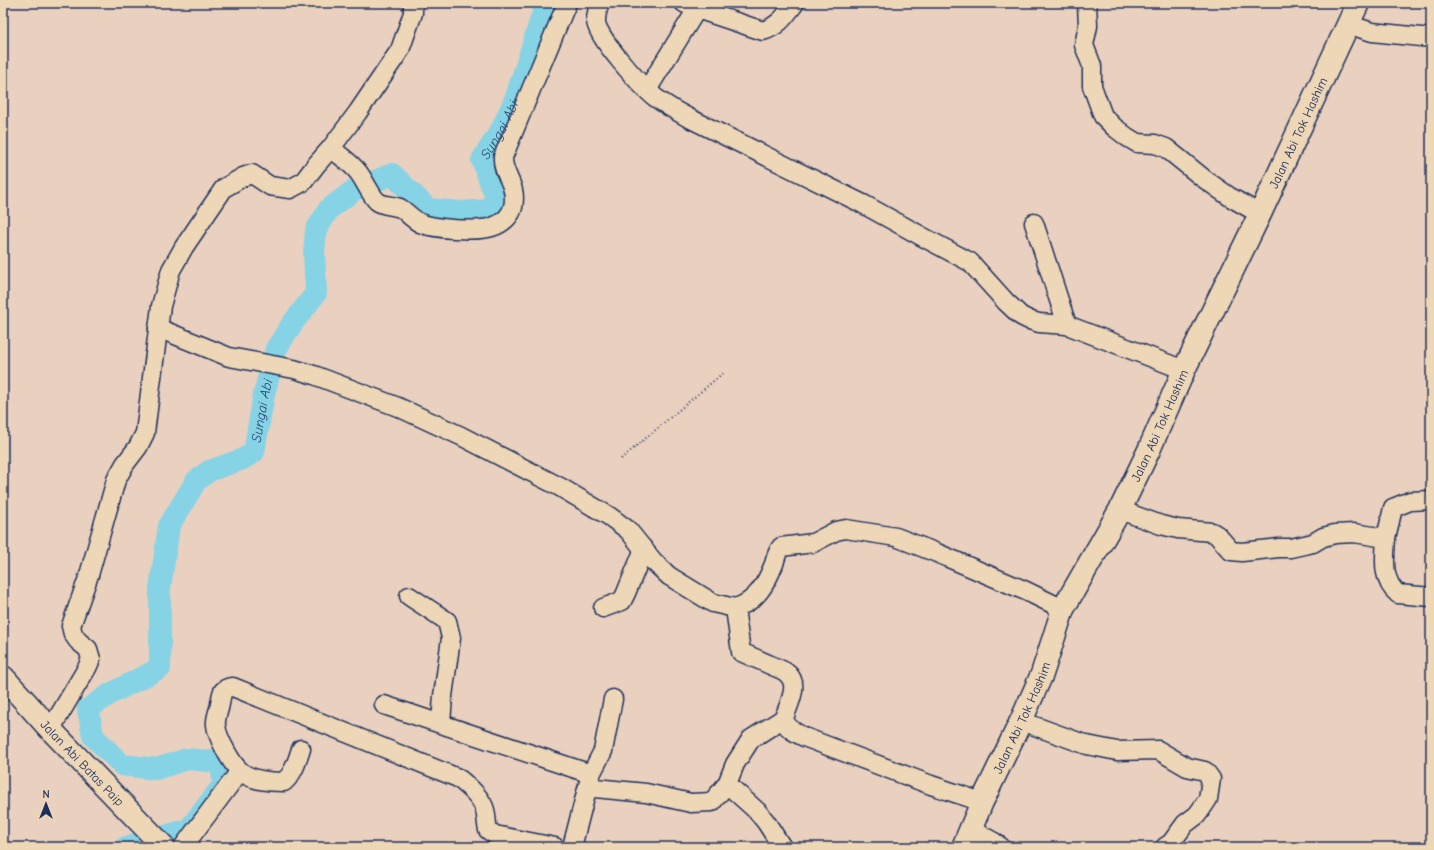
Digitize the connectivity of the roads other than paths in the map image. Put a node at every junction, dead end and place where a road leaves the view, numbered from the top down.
1 (413, 3) edge
2 (567, 3) edge
3 (600, 3) edge
4 (795, 3) edge
5 (1087, 3) edge
6 (1358, 3) edge
7 (690, 6) edge
8 (1347, 24) junction
9 (1431, 38) edge
10 (647, 90) junction
11 (331, 148) junction
12 (1260, 214) junction
13 (1034, 223) dead end
14 (1067, 325) junction
15 (158, 328) junction
16 (1184, 370) junction
17 (1431, 500) edge
18 (1120, 510) junction
19 (1386, 538) junction
20 (644, 549) junction
21 (409, 596) dead end
22 (1431, 597) edge
23 (602, 608) dead end
24 (735, 608) junction
25 (1063, 609) junction
26 (3, 677) edge
27 (614, 699) dead end
28 (384, 705) dead end
29 (784, 718) junction
30 (1021, 721) junction
31 (441, 724) junction
32 (50, 728) junction
33 (301, 749) dead end
34 (240, 771) junction
35 (589, 782) junction
36 (727, 784) junction
37 (982, 802) junction
38 (966, 838) edge
39 (158, 841) edge
40 (183, 847) edge
41 (555, 847) edge
42 (572, 847) edge
43 (782, 847) edge
44 (1001, 847) edge
45 (1165, 847) edge

1 - 11 street
2 - 11 street
3 - 10 street
4 - 7 street
5 - 12 street
6 - 8 main road, Jalan Abi Tok Hashim
7 - 10 street
8 - 9 street
8 - 12 main road, Jalan Abi Tok Hashim
10 - 14 street
11 - 15 street
12 - 16 main road, Jalan Abi Tok Hashim
13 - 14 street
14 - 16 street
15 - 20 street
15 - 32 street
16 - 18 main road, Jalan Abi Tok Hashim
17 - 19 street
18 - 19 street
18 - 25 main road, Jalan Abi Tok Hashim
19 - 22 street
20 - 23 street
20 - 24 street
21 - 31 street
24 - 25 street
24 - 29 street
25 - 30 main road, Jalan Abi Tok Hashim
26 - 32 main road, Jalan Abi Batas Paip
27 - 35 street
28 - 31 street
29 - 36 street
29 - 37 street
30 - 37 main road, Jalan Abi Tok Hashim
30 - 45 street
31 - 35 street
32 - 39 main road, Jalan Abi Batas Paip
33 - 34 street
34 - 40 street
34 - 41 street
35 - 36 street
35 - 42 street
36 - 43 street
37 - 38 main road, Jalan Abi Tok Hashim
38 - 44 street

